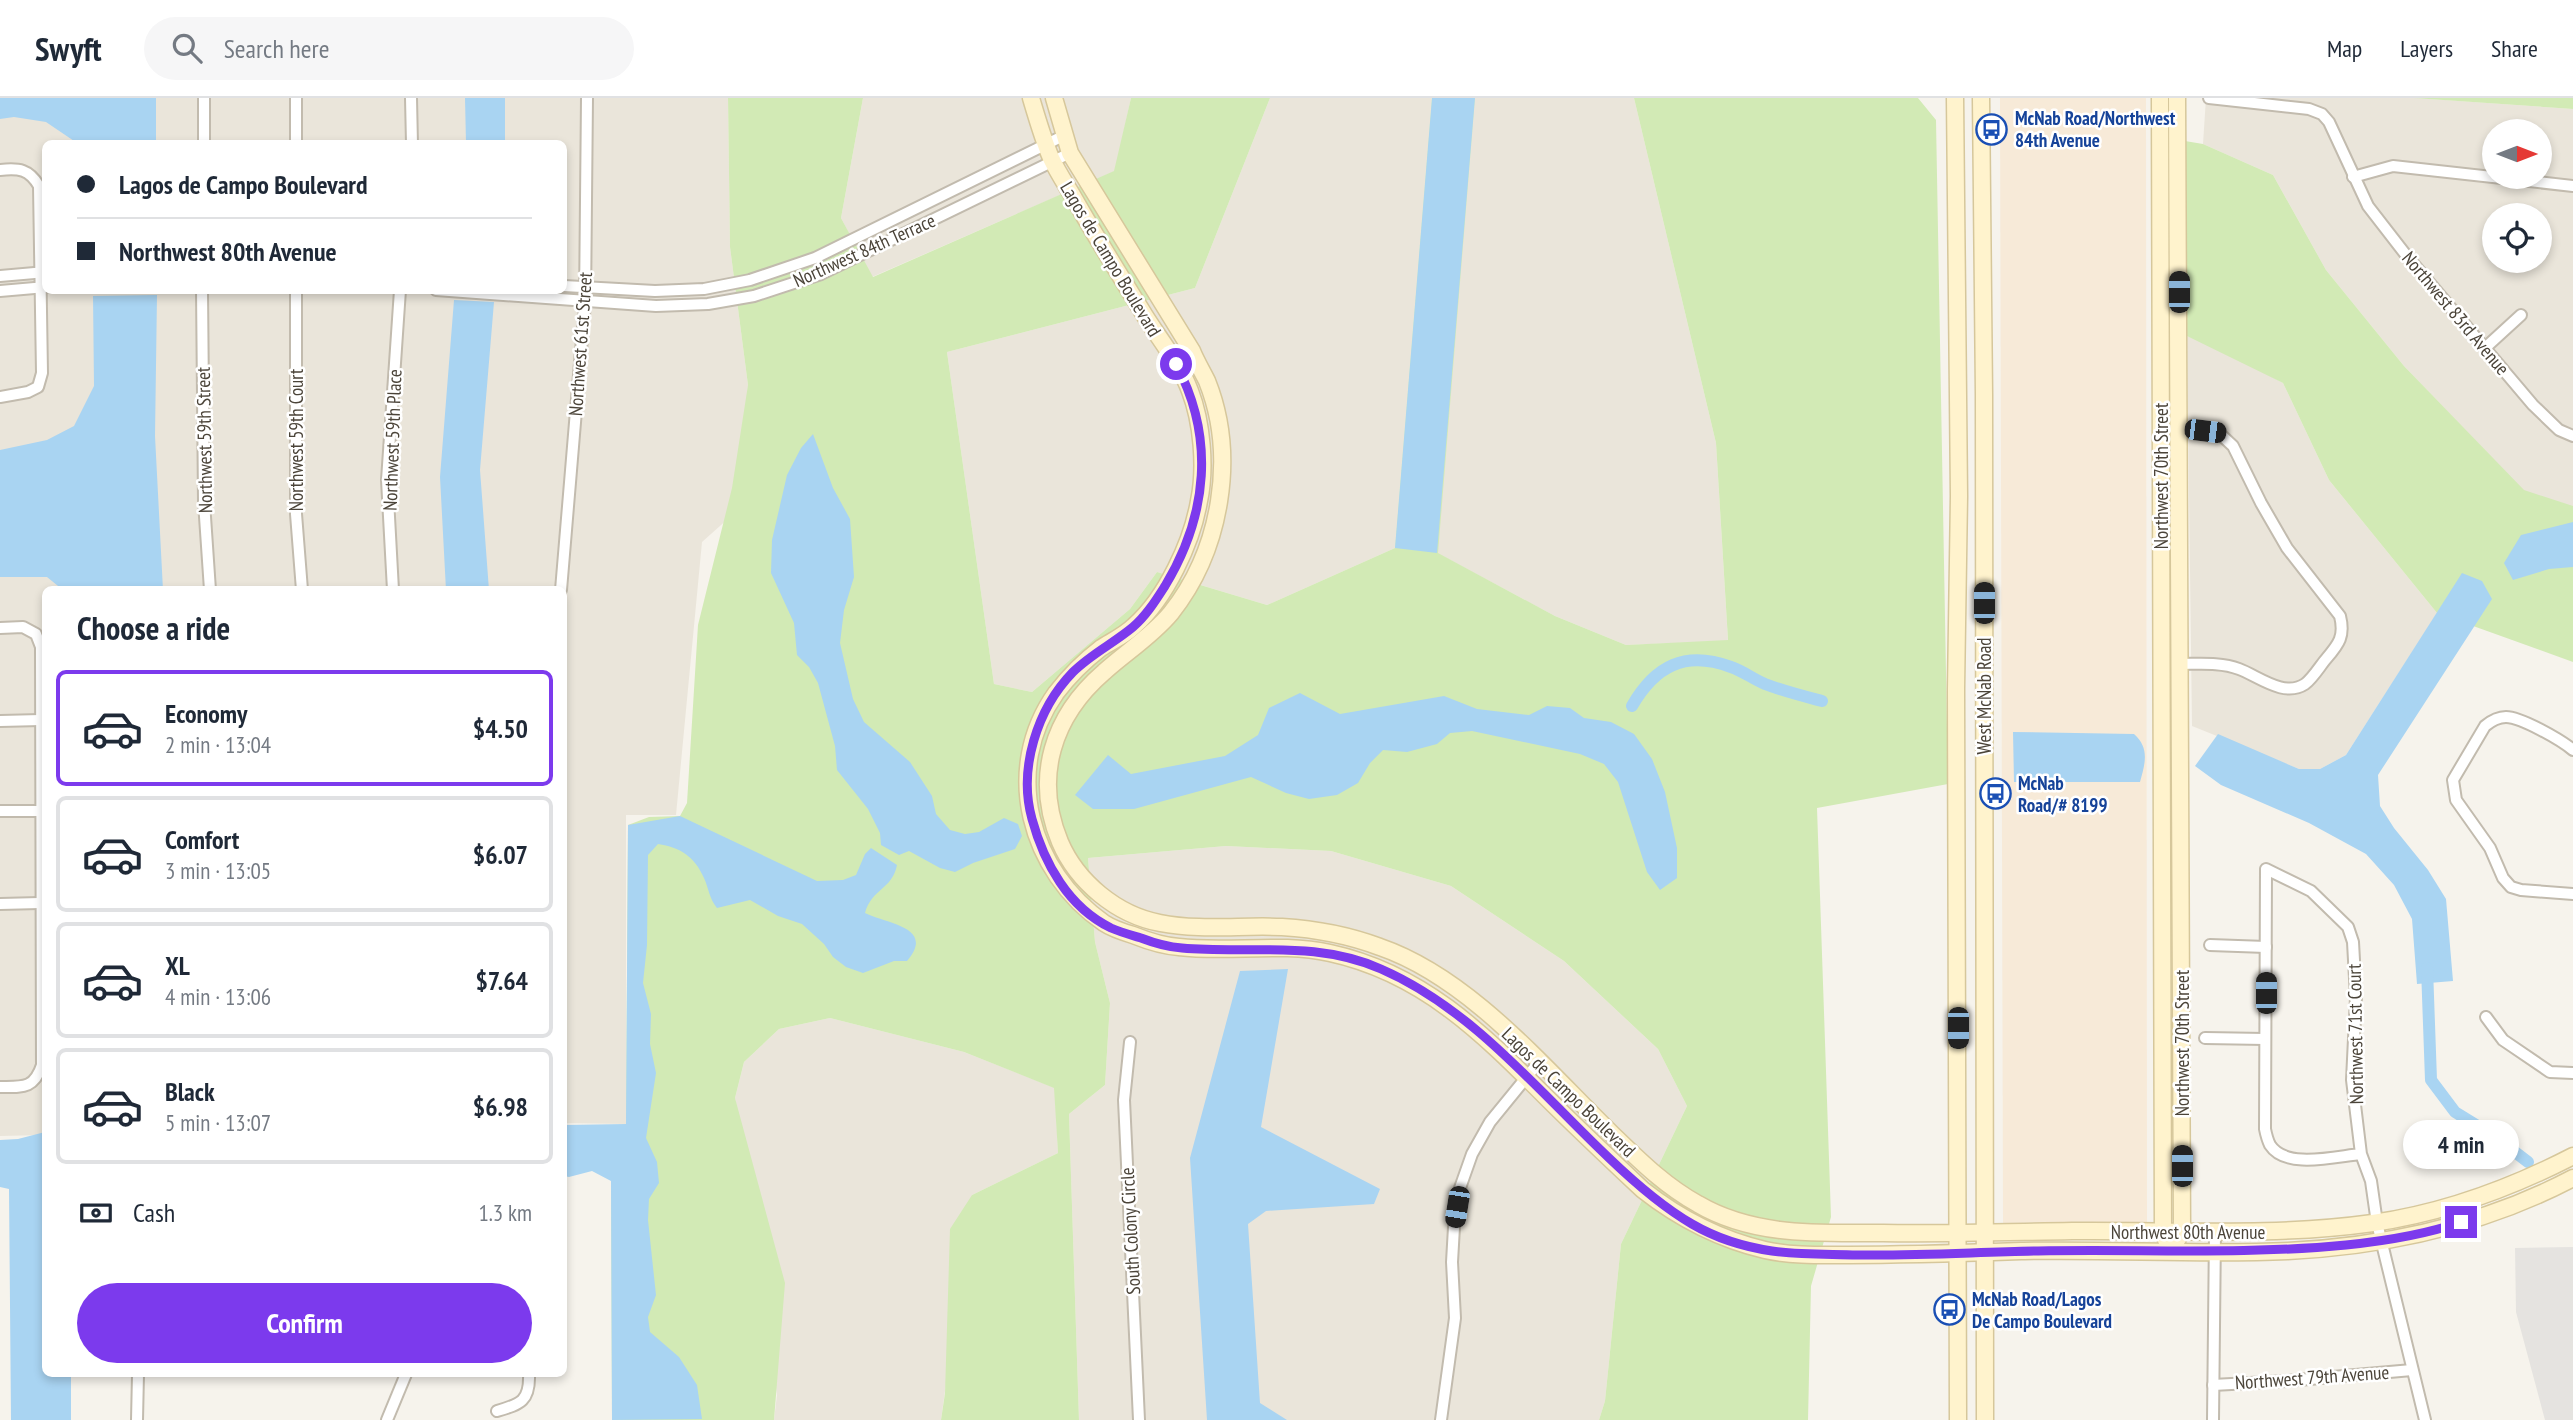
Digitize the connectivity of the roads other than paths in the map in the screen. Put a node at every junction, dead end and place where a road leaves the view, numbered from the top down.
1 (204, 98) edge
2 (296, 98) edge
3 (411, 98) edge
4 (587, 98) edge
5 (1031, 98) edge
6 (1054, 98) edge
7 (1955, 98) edge
8 (1981, 98) edge
9 (2160, 98) edge
10 (2177, 98) edge
11 (2209, 98) edge
12 (1065, 135) junction
13 (204, 140) edge
14 (296, 140) edge
15 (412, 140) edge
16 (1046, 145) junction
17 (1070, 153) junction
18 (1052, 161) junction
19 (0, 170) edge
20 (2353, 177) junction
21 (2573, 186) edge
22 (42, 250) edge
23 (42, 272) edge
24 (0, 276) edge
25 (567, 286) edge
26 (42, 287) edge
27 (585, 287) junction
28 (0, 291) edge
29 (43, 294) edge
30 (202, 294) edge
31 (296, 294) edge
32 (400, 294) edge
33 (482, 294) edge
34 (585, 303) junction
35 (2521, 315) dead end
36 (2486, 347) junction
37 (0, 397) edge
38 (2161, 430) junction
39 (2180, 430) junction
40 (2573, 436) edge
41 (210, 586) edge
42 (302, 586) edge
43 (393, 586) edge
44 (561, 586) edge
45 (0, 628) edge
46 (2180, 664) junction
47 (41, 720) junction
48 (0, 721) edge
49 (2573, 750) edge
50 (0, 811) edge
51 (41, 811) junction
52 (2573, 894) edge
53 (40, 903) junction
54 (0, 904) edge
55 (1143, 918) junction
56 (1157, 944) junction
57 (2210, 945) dead end
58 (2266, 947) junction
59 (2486, 1017) dead end
60 (2205, 1038) dead end
61 (2265, 1040) junction
62 (1130, 1042) dead end
63 (1539, 1062) junction
64 (2573, 1073) edge
65 (1527, 1078) junction
66 (0, 1087) edge
67 (1604, 1125) junction
68 (1590, 1140) junction
69 (2361, 1154) junction
70 (2573, 1156) edge
71 (2573, 1178) edge
72 (2377, 1223) junction
73 (2215, 1231) junction
74 (1984, 1232) junction
75 (2182, 1232) junction
76 (2163, 1233) junction
77 (1958, 1234) junction
78 (2381, 1241) junction
79 (2215, 1250) junction
80 (2170, 1251) junction
81 (1985, 1252) junction
82 (1958, 1254) junction
83 (2412, 1370) junction
84 (138, 1377) edge
85 (405, 1377) edge
86 (529, 1377) edge
87 (2213, 1385) junction
88 (497, 1411) dead end
89 (137, 1420) edge
90 (387, 1420) edge
91 (1139, 1420) edge
92 (1441, 1420) edge
93 (1958, 1420) edge
94 (1985, 1420) edge
95 (2213, 1420) edge
96 (2425, 1420) edge

1 - 13 street
2 - 14 street
3 - 15 street
4 - 27 street, Northwest 61st Street
5 - 16 street, Lagos de Campo Boulevard
6 - 12 street, Lagos de Campo Boulevard
7 - 77 street, West McNab Road
8 - 74 street, West McNab Road
9 - 38 street, Northwest 70th Street
10 - 39 street, Northwest 70th Street
11 - 20 street, Northwest 83rd Avenue
12 - 16 street, Northwest 84th Terrace
12 - 17 street, Lagos de Campo Boulevard
16 - 18 street, Lagos de Campo Boulevard
16 - 27 street, Northwest 84th Terrace
17 - 18 street, Northwest 84th Terrace
17 - 55 street, Lagos de Campo Boulevard
18 - 34 street, Northwest 84th Terrace
18 - 56 street, Lagos de Campo Boulevard
19 - 22 street
20 - 21 street
20 - 36 street, Northwest 83rd Avenue
23 - 24 street
25 - 27 street, Northwest 84th Terrace
26 - 28 street
27 - 34 street, Northwest 61st Street
29 - 37 street
30 - 41 street, Northwest 59th Street
31 - 42 street, Northwest 59th Court
32 - 43 street, Northwest 59th Place
33 - 34 street, Northwest 84th Terrace
34 - 44 street, Northwest 61st Street
35 - 36 street
36 - 40 street, Northwest 83rd Avenue
38 - 39 street
38 - 76 street, Northwest 70th Street
39 - 46 street, Northwest 70th Street
39 - 46 street
45 - 47 street
46 - 75 street, Northwest 70th Street
47 - 48 street
47 - 51 street
49 - 52 street
50 - 51 street
51 - 53 street
53 - 54 street
53 - 66 street
55 - 56 street
55 - 63 street, Lagos de Campo Boulevard
56 - 65 street, Lagos de Campo Boulevard
57 - 58 street
58 - 61 street, Northwest 71st Court
58 - 69 street, Northwest 71st Court
59 - 64 street
60 - 61 street
61 - 69 street, Northwest 71st Court
62 - 91 street, South Colony Circle
63 - 65 street
63 - 67 street, Lagos de Campo Boulevard
65 - 68 street, Lagos de Campo Boulevard
65 - 92 street
67 - 68 street
67 - 77 street, Lagos de Campo Boulevard
68 - 82 street, Lagos de Campo Boulevard
69 - 72 street, Northwest 71st Court
70 - 72 street, Northwest 80th Avenue
71 - 78 street, Northwest 80th Avenue
72 - 73 street, Northwest 80th Avenue
72 - 78 street, Northwest 71st Court
73 - 75 street, Northwest 80th Avenue
73 - 79 street
74 - 76 street, Northwest 80th Avenue
74 - 77 street, Northwest 80th Avenue
74 - 81 street, West McNab Road
75 - 76 street, Northwest 80th Avenue
75 - 80 street
76 - 80 street, Northwest 70th Street
77 - 82 street, West McNab Road
78 - 79 street, Northwest 80th Avenue
78 - 83 street, Northwest 71st Court
79 - 80 street, Northwest 80th Avenue
79 - 87 street
80 - 81 street, Northwest 80th Avenue
81 - 82 street, Northwest 80th Avenue
81 - 94 street, West McNab Road
82 - 93 street, West McNab Road
83 - 87 street, Northwest 79th Avenue
83 - 96 street, Northwest 71st Court
84 - 89 street
85 - 90 street
86 - 88 street
87 - 95 street

